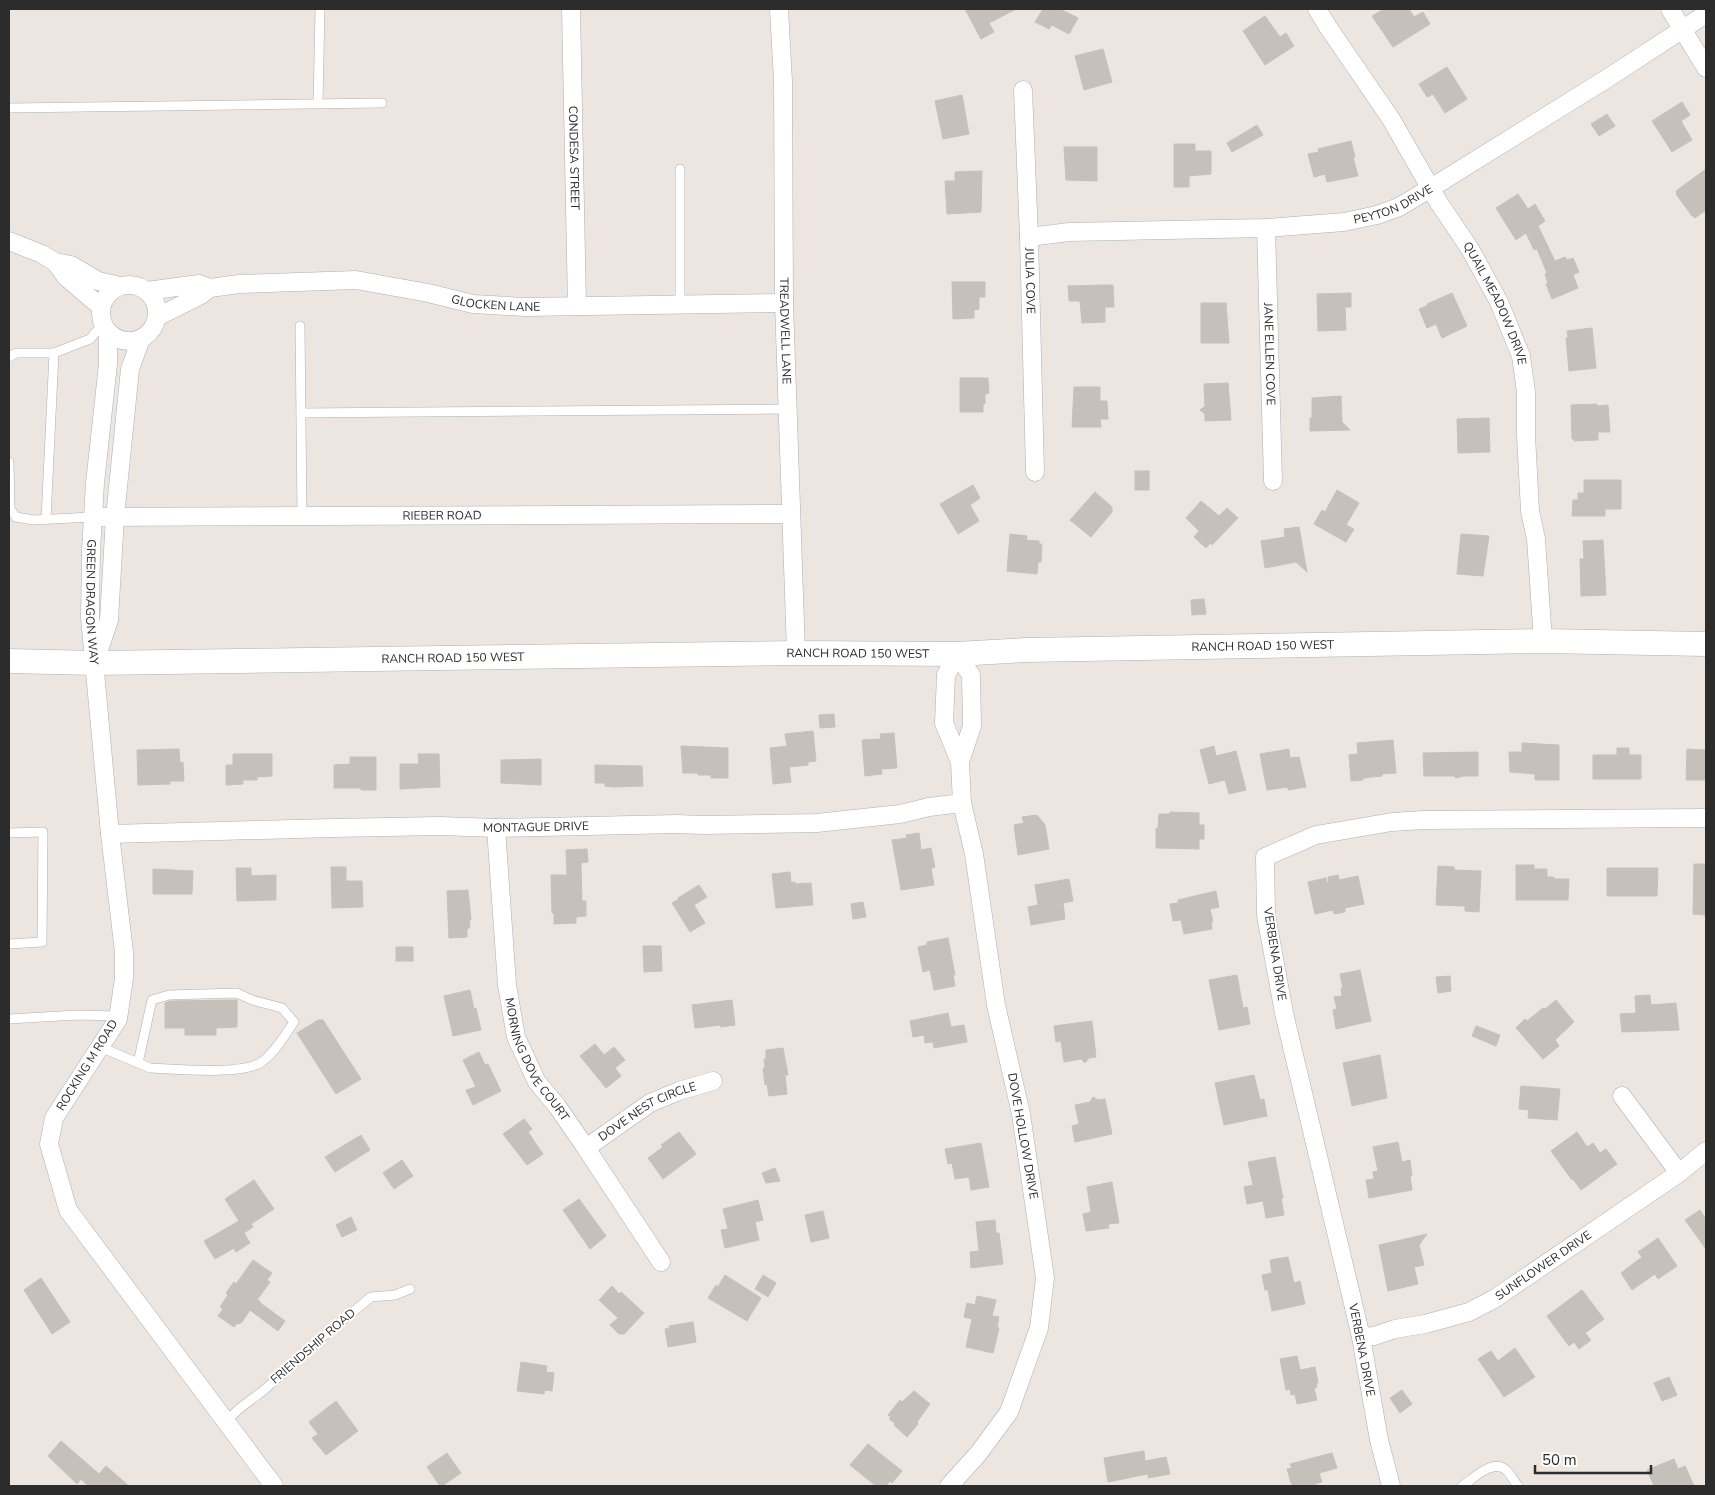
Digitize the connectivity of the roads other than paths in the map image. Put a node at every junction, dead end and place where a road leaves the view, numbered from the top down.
1 (320, 9) edge
2 (571, 9) edge
3 (780, 9) edge
4 (1317, 9) edge
5 (1670, 9) edge
6 (1706, 14) edge
7 (1683, 30) junction
8 (1706, 68) edge
9 (1023, 90) dead end
10 (318, 103) junction
11 (382, 103) dead end
12 (9, 108) edge
13 (680, 169) dead end
14 (1431, 188) junction
15 (1266, 228) junction
16 (1029, 236) junction
17 (9, 241) edge
18 (55, 262) junction
19 (120, 286) junction
20 (210, 288) junction
21 (147, 291) junction
22 (784, 303) junction
23 (680, 304) junction
24 (577, 306) junction
25 (101, 307) junction
26 (157, 317) junction
27 (300, 326) dead end
28 (105, 329) junction
29 (141, 339) junction
30 (54, 353) junction
31 (9, 357) edge
32 (787, 409) junction
33 (301, 413) junction
34 (9, 462) edge
35 (1035, 472) dead end
36 (1273, 481) dead end
37 (790, 514) junction
38 (302, 516) junction
39 (93, 517) junction
40 (115, 517) junction
41 (46, 519) junction
42 (1543, 641) junction
43 (1706, 644) edge
44 (796, 653) junction
45 (957, 654) junction
46 (9, 661) edge
47 (95, 663) junction
48 (960, 762) junction
49 (962, 803) junction
50 (1706, 818) edge
51 (496, 828) junction
52 (9, 833) edge
53 (110, 834) junction
54 (9, 944) edge
55 (118, 1016) junction
56 (9, 1018) edge
57 (100, 1047) junction
58 (138, 1063) junction
59 (713, 1082) dead end
60 (1622, 1096) dead end
61 (586, 1148) junction
62 (1706, 1152) edge
63 (1678, 1173) junction
64 (661, 1262) dead end
65 (410, 1289) dead end
66 (1361, 1337) junction
67 (225, 1422) junction
68 (274, 1486) edge
69 (949, 1486) edge
70 (1391, 1486) edge
71 (1462, 1486) edge
72 (1518, 1486) edge

1 - 10 lane
2 - 24 street, CONDESA STREET
3 - 22 street, TREADWELL LANE
4 - 14 street, QUAIL MEADOW DRIVE
5 - 7 street
6 - 7 street, PEYTON DRIVE
7 - 8 street
7 - 14 street, PEYTON DRIVE
9 - 16 street, JULIA COVE
10 - 11 lane
10 - 12 lane
13 - 23 lane
14 - 15 street, PEYTON DRIVE
14 - 42 street, QUAIL MEADOW DRIVE
15 - 16 street, PEYTON DRIVE
15 - 36 street, JANE ELLEN COVE
16 - 35 street, JULIA COVE
17 - 18 street
18 - 19 street
18 - 25 street
19 - 21 street
19 - 25 street
20 - 21 street, GLOCKEN LANE
20 - 24 street, GLOCKEN LANE
20 - 26 street, GLOCKEN LANE
21 - 26 street
22 - 23 street, GLOCKEN LANE
22 - 32 street, TREADWELL LANE
23 - 24 street, GLOCKEN LANE
25 - 28 street
26 - 29 street
27 - 33 lane
28 - 29 street
28 - 30 lane
28 - 39 street, GREEN DRAGON WAY
29 - 40 street, GREEN DRAGON WAY
30 - 31 lane
30 - 41 lane
32 - 33 lane
32 - 37 street, TREADWELL LANE
33 - 38 lane
34 - 41 lane
37 - 38 street, RIEBER ROAD
37 - 44 street, TREADWELL LANE
38 - 40 street, RIEBER ROAD
39 - 40 street, RIEBER ROAD
39 - 41 lane
39 - 47 street, GREEN DRAGON WAY
40 - 47 street, GREEN DRAGON WAY
42 - 43 main road, RANCH ROAD 150 WEST
42 - 45 main road, RANCH ROAD 150 WEST
44 - 45 main road, RANCH ROAD 150 WEST
44 - 47 main road, RANCH ROAD 150 WEST
45 - 48 street, DOVE HOLLOW DRIVE
45 - 48 street, DOVE HOLLOW DRIVE
46 - 47 main road, RANCH ROAD 150 WEST
47 - 53 street, ROCKING M ROAD
48 - 49 street, DOVE HOLLOW DRIVE
49 - 51 street, MONTAGUE DRIVE
49 - 69 street, DOVE HOLLOW DRIVE
50 - 66 street, VERBENA DRIVE
51 - 53 street, MONTAGUE DRIVE
51 - 61 street, MORNING DOVE COURT
52 - 54 lane
53 - 55 street, ROCKING M ROAD
55 - 56 lane
55 - 57 street, ROCKING M ROAD
57 - 58 lane
57 - 67 street, ROCKING M ROAD
58 - 58 lane
59 - 61 street, DOVE NEST CIRCLE
60 - 63 street
61 - 64 street, MORNING DOVE COURT
62 - 63 street, SUNFLOWER DRIVE
63 - 66 street, SUNFLOWER DRIVE
65 - 67 lane, FRIENDSHIP ROAD
66 - 70 street, VERBENA DRIVE
67 - 68 street, ROCKING M ROAD
71 - 72 lane

